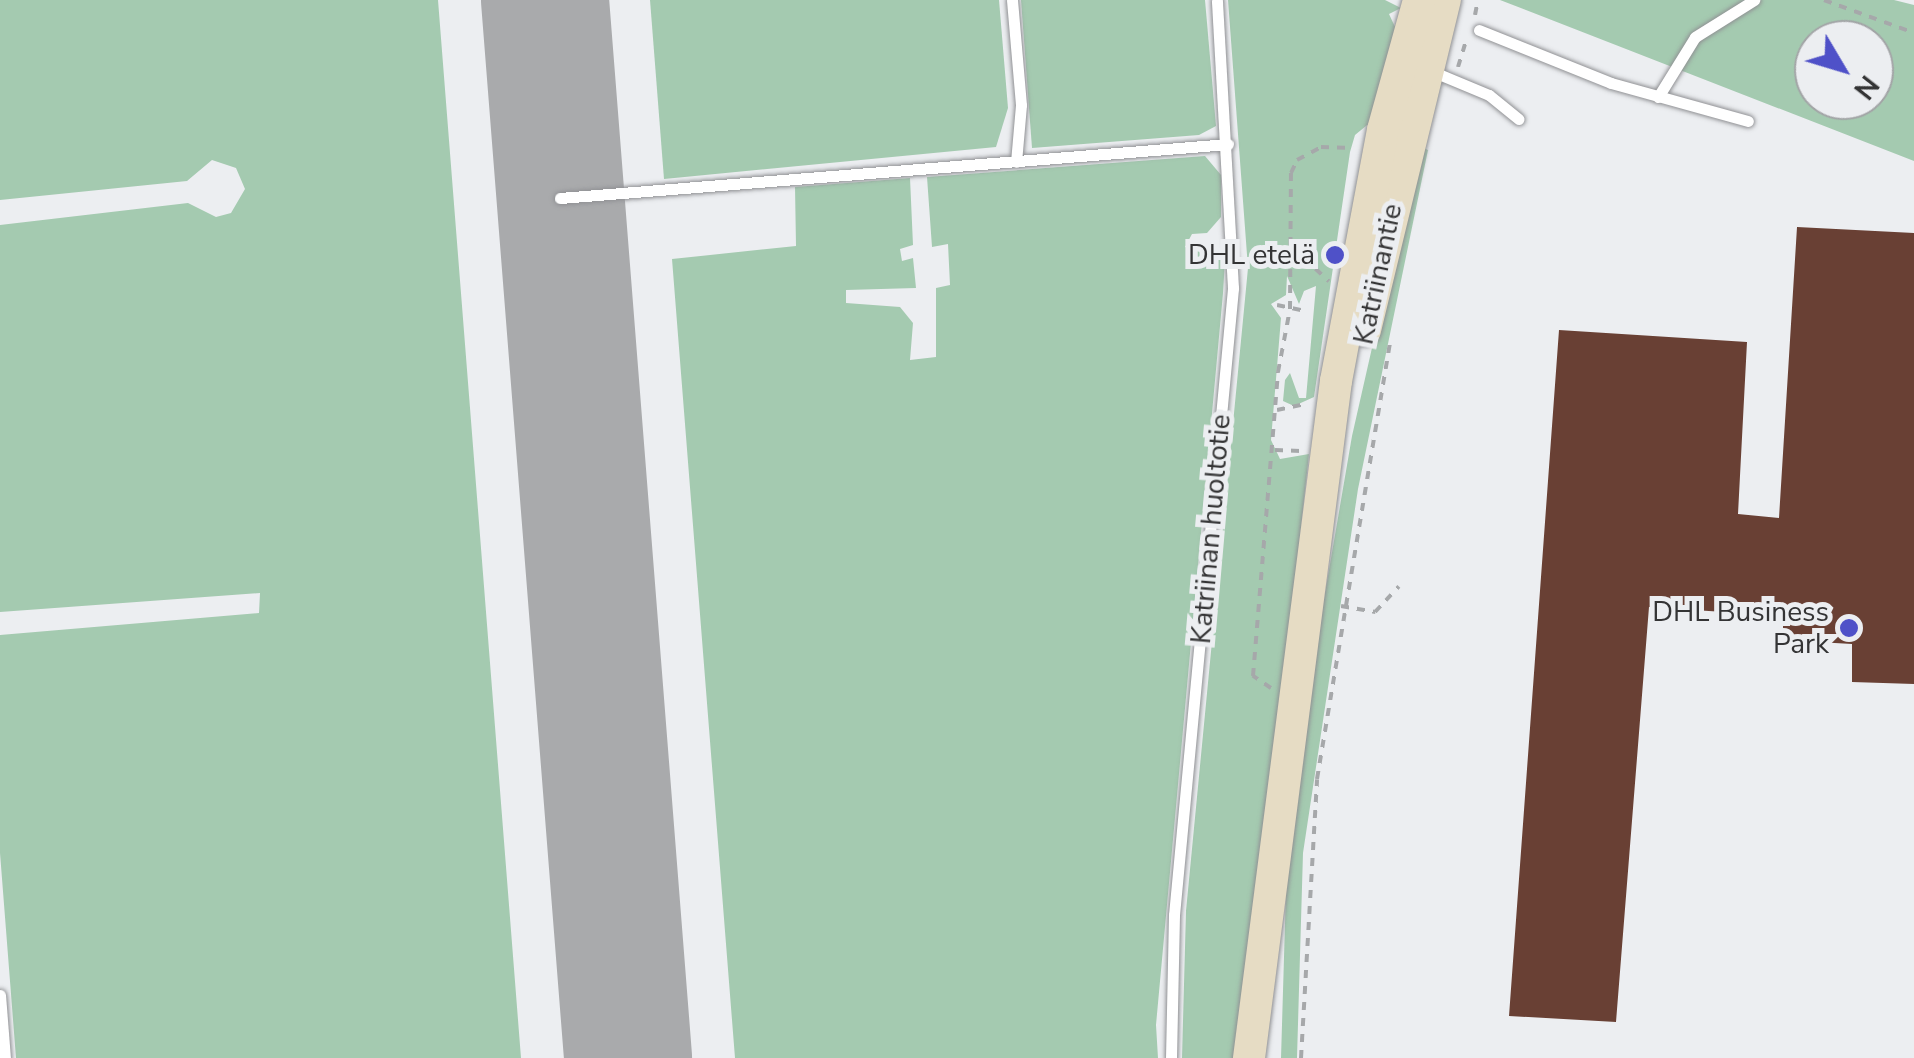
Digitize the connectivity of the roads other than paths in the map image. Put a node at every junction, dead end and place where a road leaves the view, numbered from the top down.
1 (1012, 0) edge
2 (1217, 0) edge
3 (1418, 0) edge
4 (1446, 0) edge
5 (1754, 0) edge
6 (1479, 30) dead end
7 (1413, 66) junction
8 (1658, 97) junction
9 (1519, 119) dead end
10 (1748, 121) dead end
11 (1228, 144) junction
12 (1016, 162) junction
13 (560, 198) dead end
14 (1281, 789) junction
15 (0, 995) edge
16 (5, 1058) edge
17 (1171, 1058) edge
18 (1248, 1058) edge
19 (1271, 1058) edge

1 - 12 lane
2 - 11 lane, Katriinan huoltotie
3 - 7 main road, Katriinantie
4 - 7 main road, Katriinantie
5 - 8 lane
6 - 8 lane
7 - 9 lane
7 - 14 main road, Katriinantie
8 - 10 lane
11 - 12 lane
11 - 17 lane, Katriinan huoltotie
12 - 13 lane
14 - 18 main road, Katriinantie
14 - 19 main road, Katriinantie
15 - 16 lane

